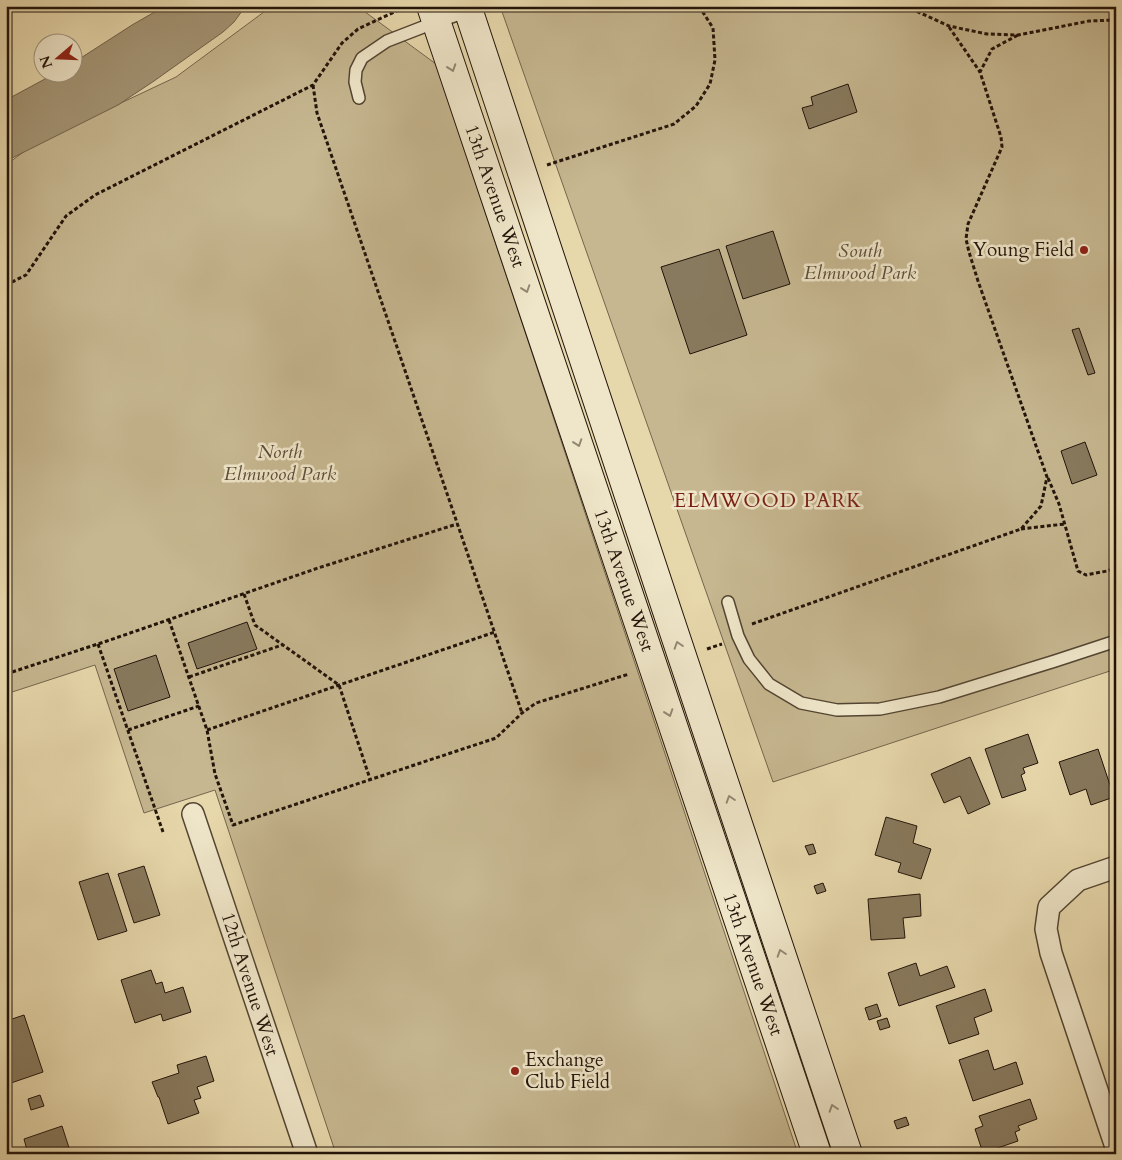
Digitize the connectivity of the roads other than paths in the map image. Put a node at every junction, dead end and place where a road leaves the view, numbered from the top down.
1 (468, 9) edge
2 (433, 14) edge
3 (359, 98) dead end
4 (728, 602) dead end
5 (1116, 641) edge
6 (193, 814) dead end
7 (1116, 866) edge
8 (1116, 1147) edge
9 (307, 1154) edge
10 (817, 1154) edge
11 (848, 1154) edge

1 - 2 lane
11 -> 1 street, 13th Avenue West
2 - 3 lane
2 -> 10 street, 13th Avenue West
4 - 5 lane
6 - 9 street, 12th Avenue West
7 - 8 street

